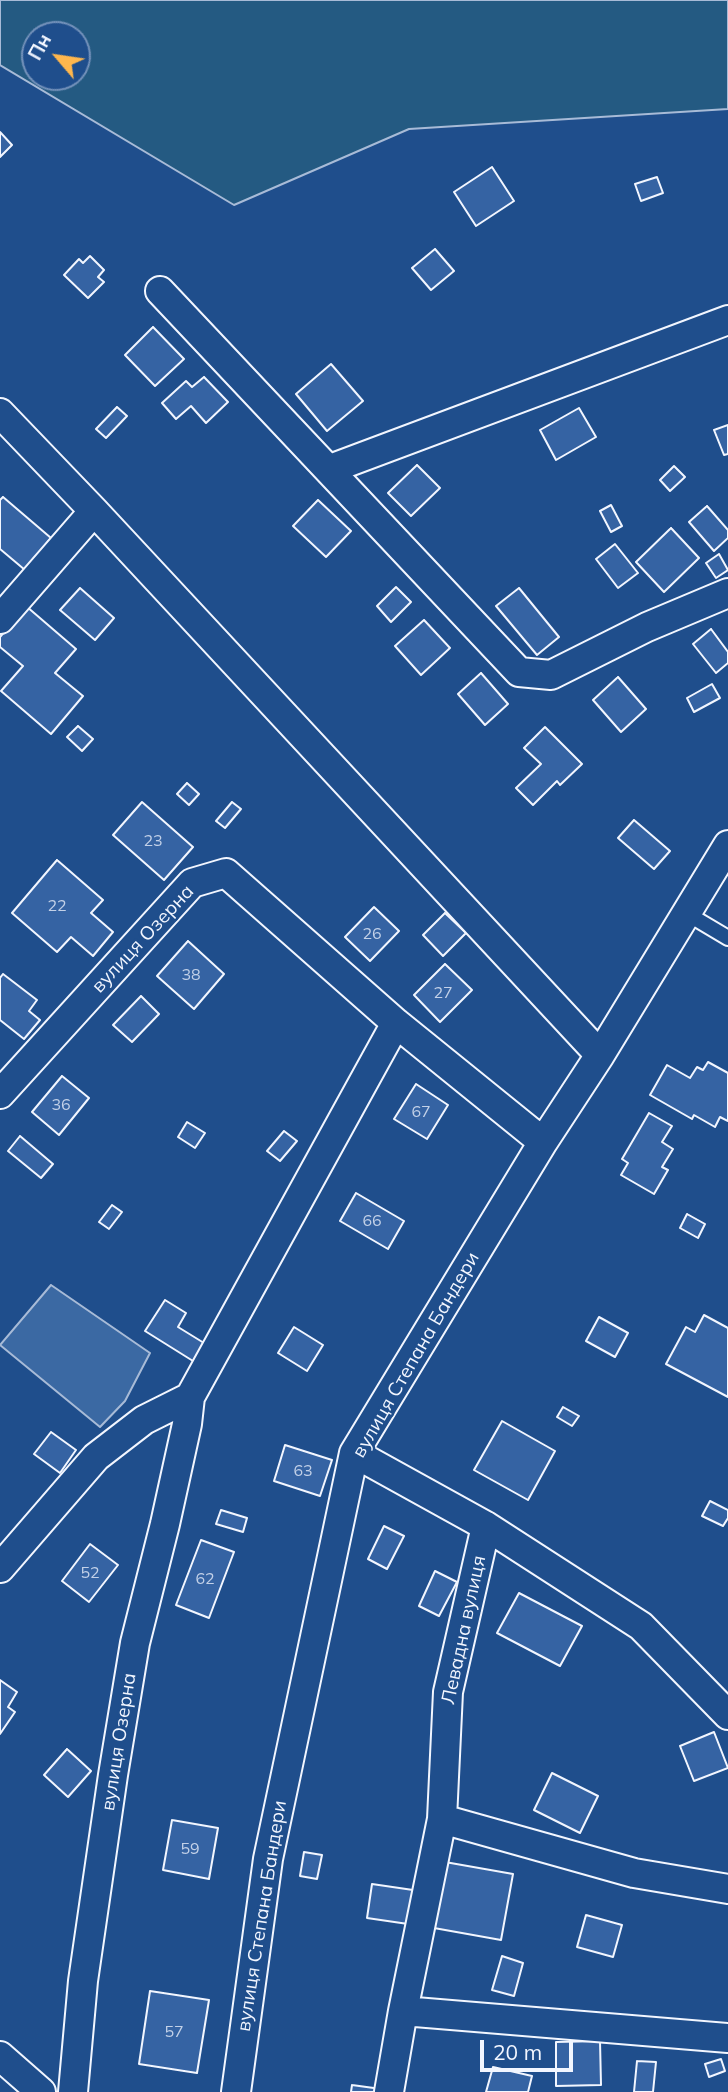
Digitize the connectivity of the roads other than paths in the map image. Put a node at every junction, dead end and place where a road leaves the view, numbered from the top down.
1 (160, 291) dead end
2 (728, 320) edge
3 (0, 413) edge
4 (330, 470) junction
5 (94, 511) junction
6 (728, 593) edge
7 (0, 619) edge
8 (728, 845) edge
9 (686, 913) junction
10 (728, 938) edge
11 (396, 1023) junction
12 (600, 1055) junction
13 (0, 1094) edge
14 (543, 1142) junction
15 (190, 1397) junction
16 (354, 1453) junction
17 (486, 1526) junction
18 (0, 1568) edge
19 (728, 1715) edge
20 (442, 1819) junction
21 (728, 1889) edge
22 (403, 2011) junction
23 (728, 2038) edge
24 (0, 2056) edge
25 (41, 2092) edge
26 (73, 2092) edge
27 (236, 2092) edge
28 (389, 2092) edge

1 - 4 street
2 - 4 street
3 - 5 street
4 - 6 street
5 - 7 street
5 - 12 street
8 - 9 street, вулиця Степана Бандери
9 - 10 lane
9 - 12 street, вулиця Степана Бандери
11 - 13 street, вулиця Озерна
11 - 14 street, вулиця Озерна
11 - 15 street, вулиця Озерна
12 - 14 street, вулиця Степана Бандери
14 - 16 street, вулиця Степана Бандери
15 - 18 street
15 - 26 street, вулиця Озерна
16 - 17 street
16 - 27 street, вулиця Степана Бандери
17 - 19 street
17 - 20 street, Левадна вулиця
20 - 21 street
20 - 22 street, Левадна вулиця
22 - 23 street
22 - 28 street, Левадна вулиця
24 - 25 street

